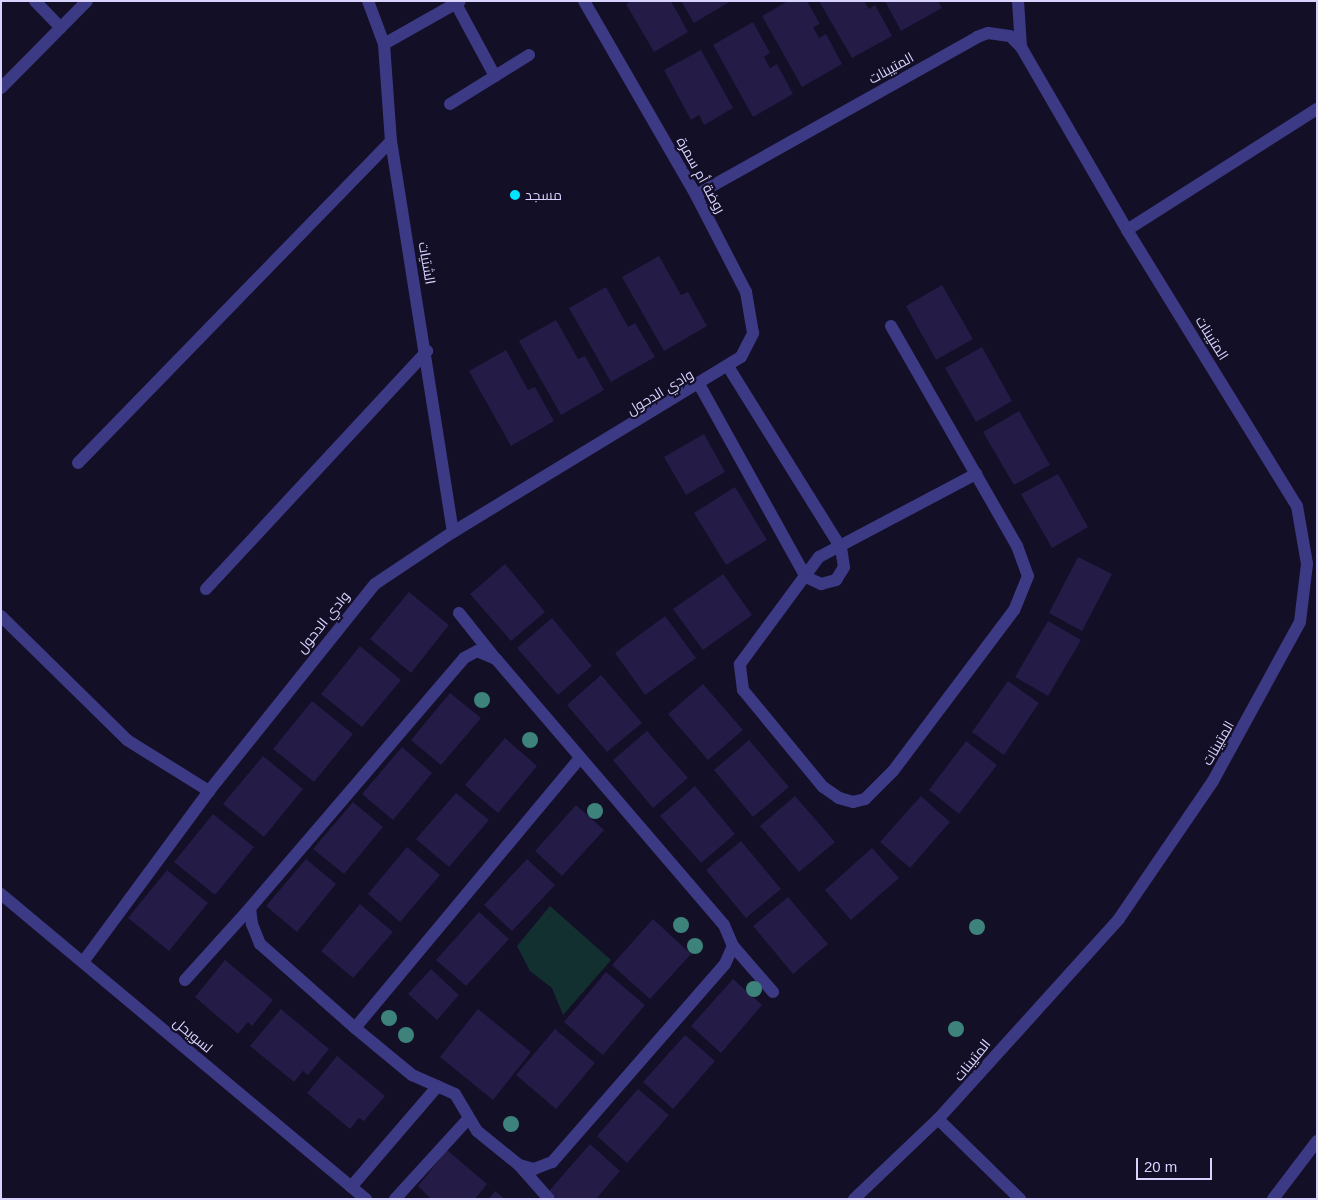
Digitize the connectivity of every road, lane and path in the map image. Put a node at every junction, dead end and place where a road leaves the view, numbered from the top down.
1 (35, 1) edge
2 (87, 1) edge
3 (368, 1) edge
4 (584, 1) edge
5 (1018, 1) edge
6 (458, 3) edge
7 (60, 28) junction
8 (384, 44) junction
9 (1021, 47) junction
10 (529, 55) dead end
11 (495, 76) junction
12 (1, 88) edge
13 (450, 104) dead end
14 (1317, 109) edge
15 (391, 141) junction
16 (696, 195) junction
17 (1127, 230) junction
18 (891, 326) dead end
19 (427, 350) junction
20 (729, 368) junction
21 (700, 386) junction
22 (78, 463) dead end
23 (976, 474) junction
24 (453, 532) junction
25 (841, 548) junction
26 (806, 577) junction
27 (206, 589) dead end
28 (459, 613) dead end
29 (1, 616) edge
30 (496, 659) junction
31 (580, 758) junction
32 (209, 791) junction
33 (1, 894) edge
34 (250, 908) junction
35 (734, 946) junction
36 (83, 962) junction
37 (185, 980) dead end
38 (773, 992) dead end
39 (355, 1028) junction
40 (438, 1086) junction
41 (468, 1119) junction
42 (938, 1119) junction
43 (1317, 1141) edge
44 (519, 1165) junction
45 (351, 1187) junction
46 (366, 1199) edge
47 (395, 1199) edge
48 (549, 1199) edge
49 (854, 1199) edge
50 (1020, 1199) edge
51 (1273, 1199) edge

1 - 7 street
2 - 7 street
3 - 8 street, الشتيات
4 - 16 street, روضة أم سمرة
5 - 9 street
6 - 8 street
6 - 11 street
7 - 12 street
8 - 15 street, الشتيات
9 - 16 street, المتيبنات
9 - 17 street, المتيبنات
10 - 11 street
11 - 13 street
14 - 17 street
15 - 19 street, الشتيات
15 - 22 street
16 - 20 street, روضة أم سمرة
17 - 42 street, المتيبنات
18 - 23 street
19 - 24 street, الشتيات
19 - 27 street
20 - 21 street, وادي الدحول
20 - 25 street
21 - 24 street, وادي الدحول
21 - 26 street
23 - 25 street
23 - 26 street
24 - 32 street, وادي الدحول
25 - 26 street
25 - 26 street
28 - 30 street
29 - 32 street
30 - 31 street
30 - 34 street
31 - 35 street
31 - 39 street
32 - 36 street, وادي الدحول
33 - 36 street, لسويحل
34 - 37 street
34 - 39 street
35 - 38 street
35 - 44 street
36 - 45 street, لسويحل
39 - 40 street
40 - 41 street
40 - 45 street
41 - 44 street
41 - 47 street
42 - 49 street, المتيبنات
42 - 50 street
43 - 51 street
44 - 48 street
45 - 46 street, لسويحل

